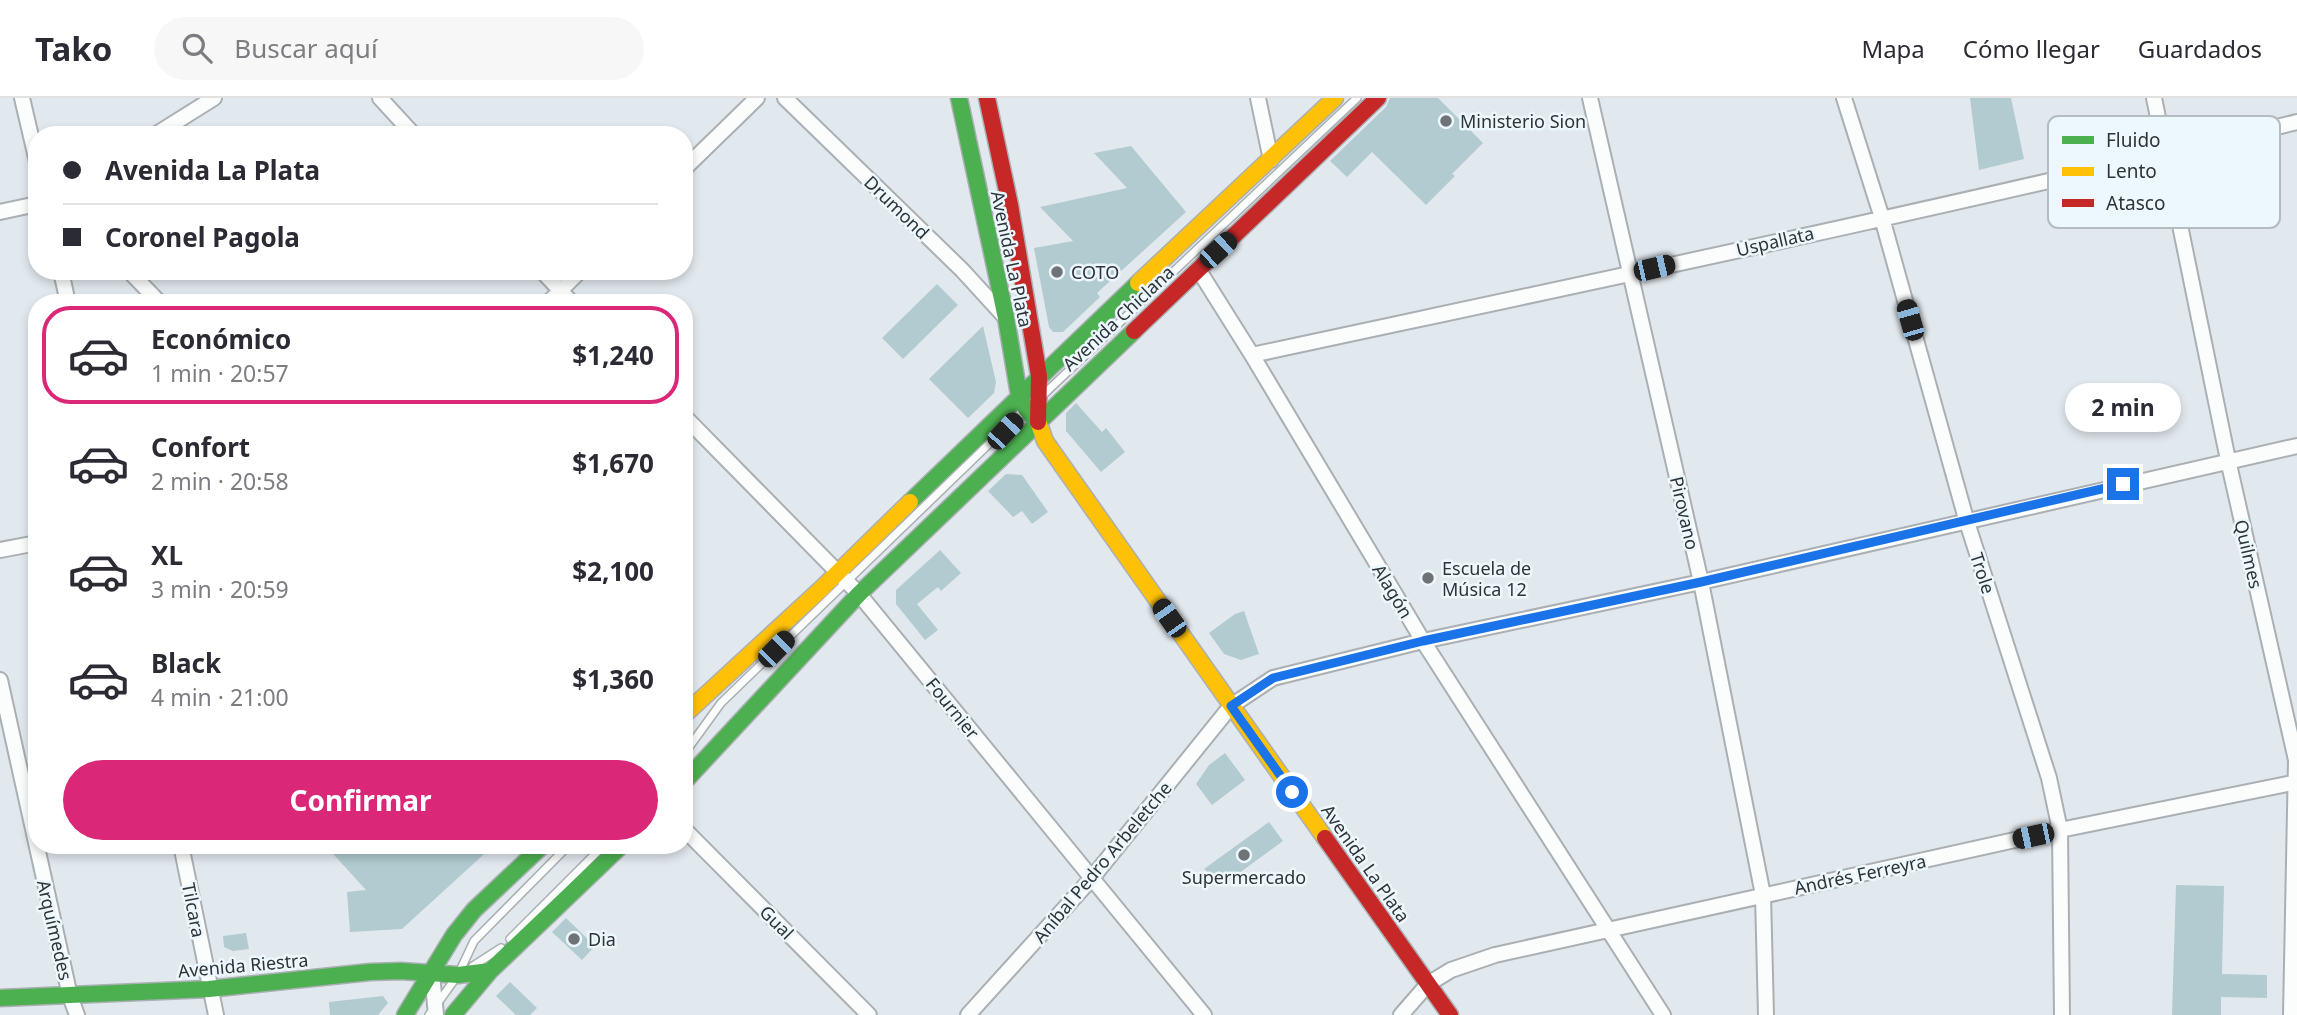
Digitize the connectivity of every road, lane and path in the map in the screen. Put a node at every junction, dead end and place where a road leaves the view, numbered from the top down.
1 (22, 98) edge
2 (214, 98) edge
3 (380, 98) edge
4 (757, 98) edge
5 (785, 98) edge
6 (959, 98) edge
7 (987, 98) edge
8 (1258, 98) edge
9 (1335, 98) edge
10 (1357, 98) edge
11 (1378, 98) edge
12 (1590, 98) edge
13 (1844, 98) edge
14 (2154, 98) edge
15 (2158, 116) edge
16 (2297, 122) edge
17 (29, 126) edge
18 (169, 126) edge
19 (406, 126) edge
20 (2280, 126) edge
21 (1271, 160) junction
22 (693, 161) edge
23 (2048, 181) edge
24 (28, 206) edge
25 (0, 212) edge
26 (1882, 218) junction
27 (2182, 228) edge
28 (1198, 269) junction
29 (1629, 274) junction
30 (138, 280) edge
31 (550, 280) edge
32 (571, 280) edge
33 (560, 291) junction
34 (151, 294) edge
35 (557, 294) edge
36 (563, 294) edge
37 (1006, 318) junction
38 (1252, 355) junction
39 (1039, 376) junction
40 (1040, 398) junction
41 (1022, 402) junction
42 (1038, 422) junction
43 (693, 425) edge
44 (2297, 446) edge
45 (2228, 460) junction
46 (1966, 519) junction
47 (28, 544) edge
48 (0, 551) edge
49 (843, 577) junction
50 (1701, 582) junction
51 (859, 594) junction
52 (1423, 641) junction
53 (0, 680) edge
54 (1231, 706) junction
55 (693, 707) edge
56 (693, 742) edge
57 (693, 772) edge
58 (2296, 782) edge
59 (28, 806) edge
60 (2060, 830) junction
61 (693, 838) edge
62 (39, 854) edge
63 (183, 854) edge
64 (533, 854) edge
65 (560, 854) edge
66 (595, 854) edge
67 (613, 854) edge
68 (1092, 878) junction
69 (1763, 895) junction
70 (1607, 929) junction
71 (490, 971) junction
72 (432, 974) junction
73 (458, 975) junction
74 (1428, 984) junction
75 (209, 989) junction
76 (70, 996) junction
77 (0, 998) edge
78 (433, 1013) edge
79 (77, 1015) edge
80 (216, 1015) edge
81 (405, 1015) edge
82 (453, 1015) edge
83 (869, 1015) edge
84 (968, 1015) edge
85 (1205, 1015) edge
86 (1401, 1015) edge
87 (1450, 1015) edge
88 (1663, 1015) edge
89 (1766, 1015) edge
90 (2062, 1015) edge
91 (2291, 1015) edge

1 - 17 street
2 - 18 street
3 - 19 street
4 - 22 street
5 - 37 street, Drumond
6 - 37 main road, Avenida La Plata
7 - 39 main road, Avenida La Plata
8 - 21 street
9 - 21 main road, Avenida Chiclana
10 - 40 lane
11 - 28 main road, Avenida Chiclana
12 - 29 street, Pirovano
13 - 26 street, Trole
14 - 15 street, Quilmes
16 - 20 street, Uspallata
21 - 39 main road, Avenida Chiclana
23 - 26 street, Uspallata
24 - 25 street
26 - 29 street, Uspallata
26 - 46 street, Trole
27 - 45 street, Quilmes
28 - 38 street, Alagón
28 - 42 main road, Avenida Chiclana
29 - 38 street, Uspallata
29 - 50 street, Pirovano
30 - 34 street
31 - 33 street
32 - 33 street
33 - 35 street
33 - 36 street
37 - 41 main road, Avenida La Plata
38 - 52 street, Alagón
39 - 40 main road, Avenida La Plata
39 - 41 main road, Avenida Chiclana
40 - 41 lane
40 - 42 main road, Avenida La Plata
41 - 42 main road, Avenida La Plata
41 - 49 main road, Avenida Chiclana
42 - 51 main road, Avenida Chiclana
42 - 54 main road, Avenida La Plata
43 - 49 street, Fournier
44 - 45 street, Aníbal Pedro Arbeletche
45 - 46 street, Aníbal Pedro Arbeletche
45 - 58 street, Quilmes
46 - 50 street, Aníbal Pedro Arbeletche
46 - 60 street, Trole
47 - 48 street
49 - 51 street, Fournier
49 - 55 main road, Avenida Chiclana
49 - 56 lane
50 - 52 street, Aníbal Pedro Arbeletche
50 - 69 street, Pirovano
51 - 57 main road, Avenida Chiclana
51 - 68 street, Fournier
52 - 54 street, Aníbal Pedro Arbeletche
52 - 70 street, Alagón
53 - 59 street, Arquímedes
54 - 68 street, Aníbal Pedro Arbeletche
54 - 74 main road, Avenida La Plata
58 - 60 street, Andrés Ferreyra
58 - 91 street, Quilmes
60 - 69 street, Andrés Ferreyra
60 - 90 street, Trole
61 - 83 street, Gual
62 - 76 street, Arquímedes
63 - 75 street, Tilcara
64 - 72 main road
65 - 73 lane
66 - 73 lane
67 - 71 main road
68 - 84 street, Aníbal Pedro Arbeletche
68 - 85 street, Fournier
69 - 70 street, Andrés Ferreyra
69 - 89 street, Pirovano
70 - 74 street, Andrés Ferreyra
70 - 88 street, Alagón
71 - 73 main road, Avenida Riestra
71 - 82 main road
72 - 73 main road, Avenida Riestra
72 - 75 main road, Avenida Riestra
72 - 78 street
72 - 81 main road
73 - 78 lane
74 - 86 street
74 - 87 main road, Avenida La Plata
75 - 76 main road, Avenida Riestra
75 - 80 street, Tilcara
76 - 77 main road, Avenida Riestra
76 - 79 street, Arquímedes

